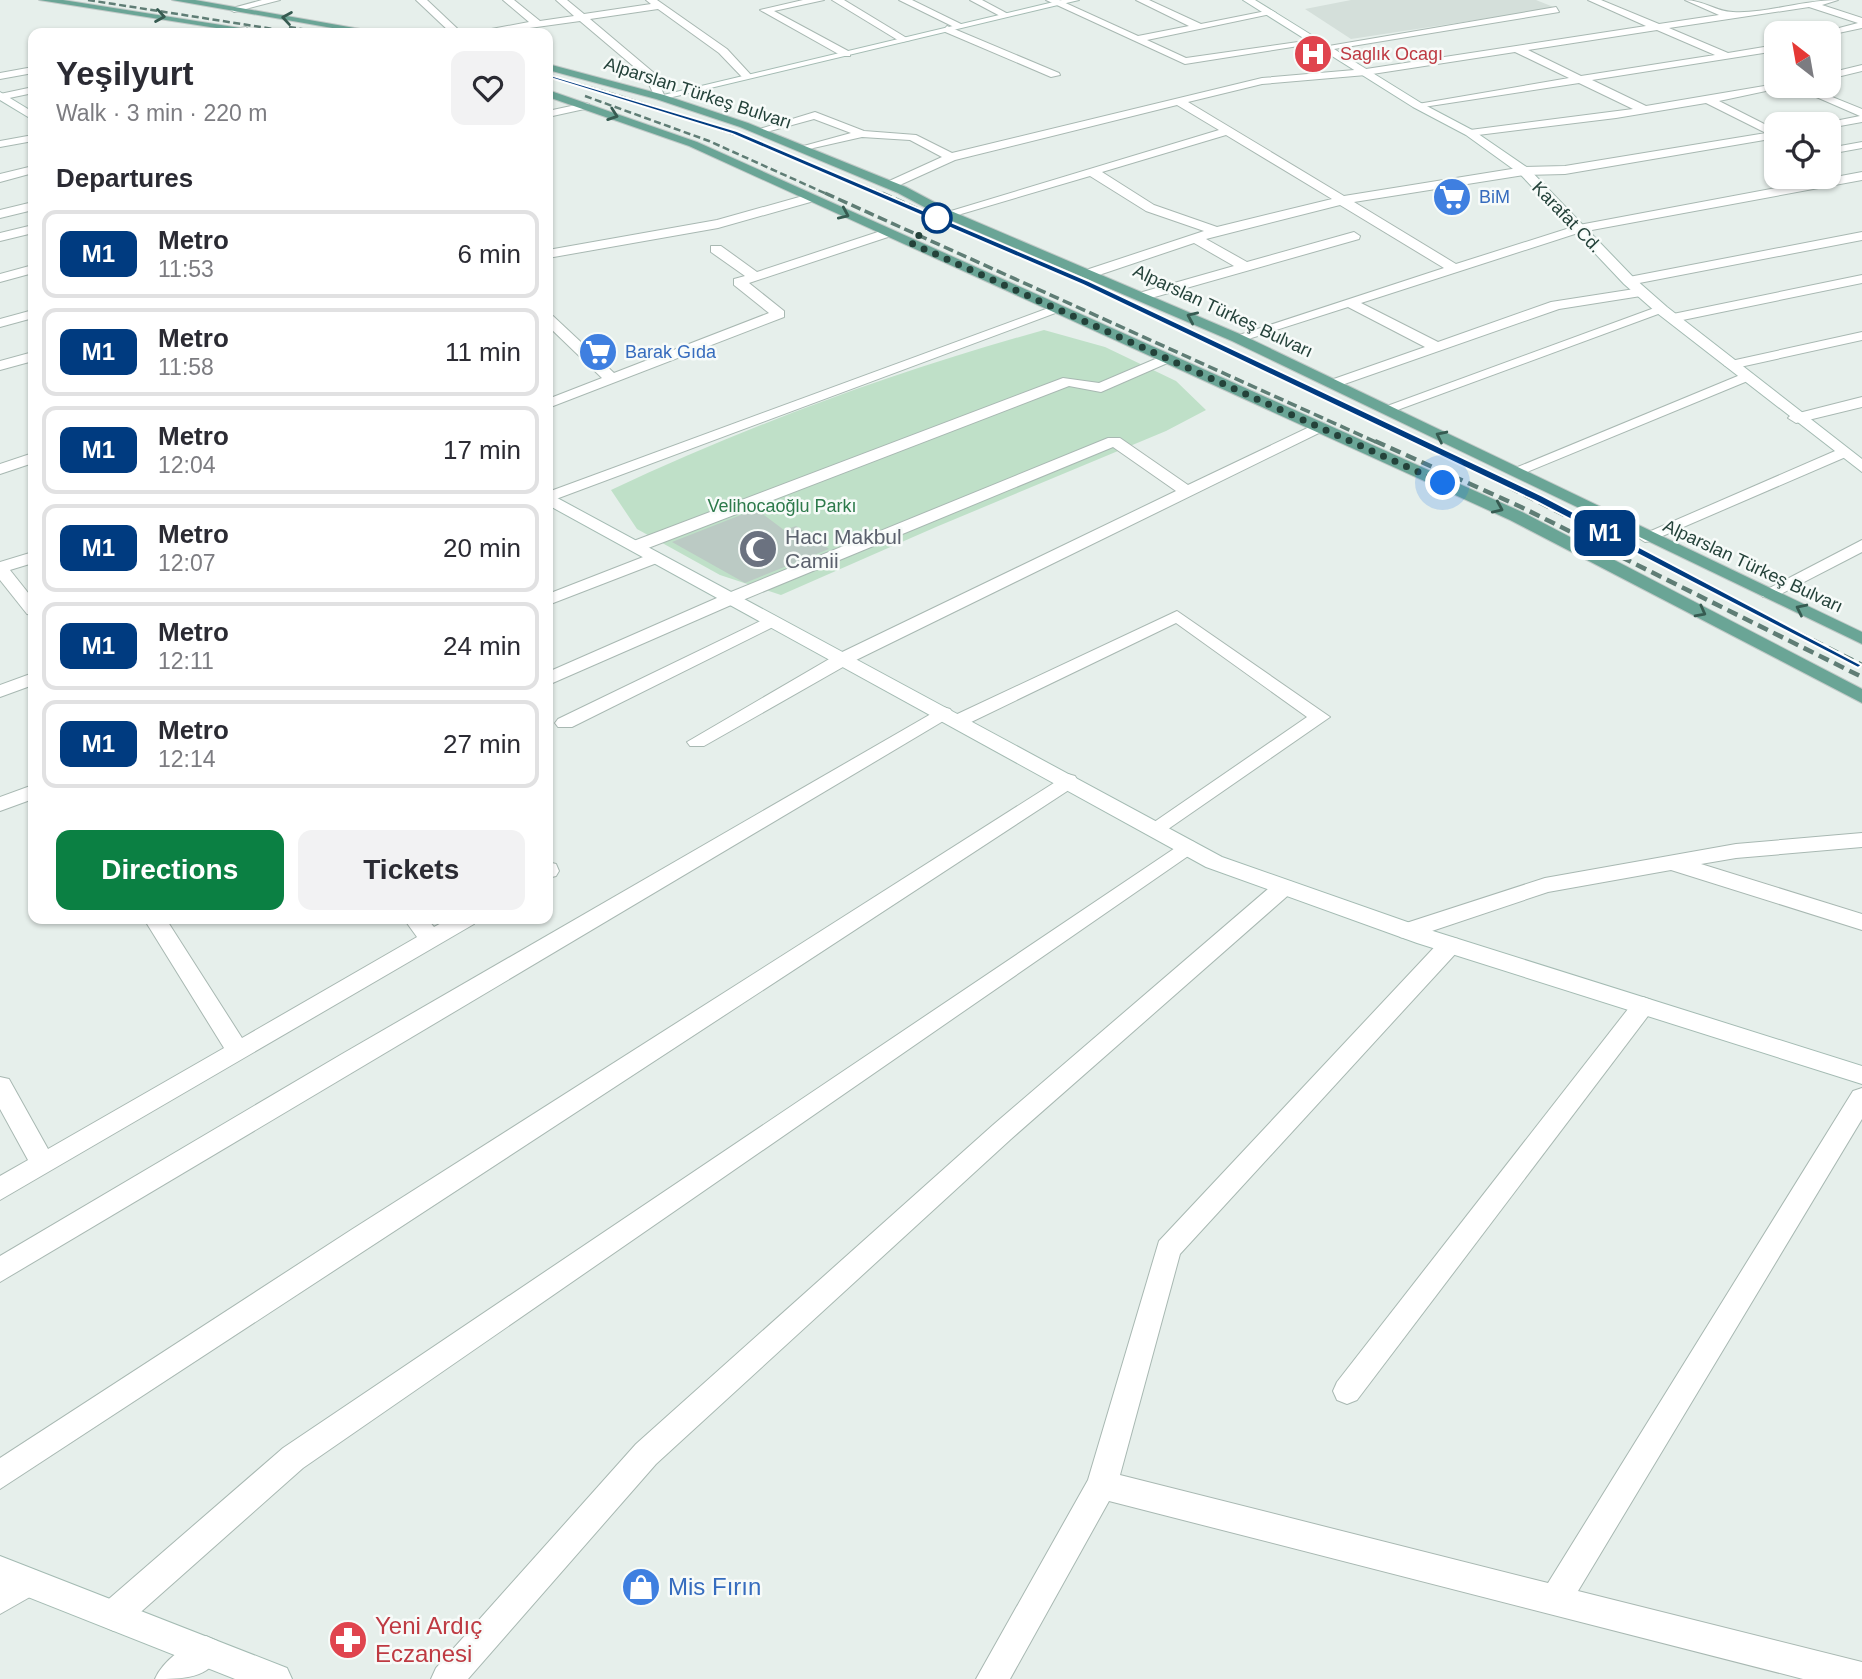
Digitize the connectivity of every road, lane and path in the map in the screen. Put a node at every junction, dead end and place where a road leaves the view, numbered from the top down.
1 (44, 0) edge
2 (177, 0) edge
3 (276, 0) edge
4 (421, 0) edge
5 (508, 0) edge
6 (561, 0) edge
7 (819, 0) edge
8 (837, 0) edge
9 (904, 0) edge
10 (975, 0) edge
11 (1074, 0) edge
12 (1141, 0) edge
13 (1248, 0) edge
14 (1593, 0) edge
15 (1690, 0) edge
16 (1799, 0) edge
17 (1833, 0) edge
18 (1055, 2) edge
19 (655, 3) edge
20 (1812, 4) junction
21 (234, 9) junction
22 (1556, 10) dead end
23 (1271, 13) junction
24 (1006, 15) junction
25 (1733, 16) junction
26 (583, 17) junction
27 (1862, 23) edge
28 (538, 24) junction
29 (960, 26) junction
30 (1200, 27) junction
31 (233, 28) edge
32 (348, 28) edge
33 (452, 28) edge
34 (510, 28) edge
35 (1661, 28) junction
36 (947, 29) junction
37 (1841, 29) edge
38 (1137, 39) junction
39 (905, 40) junction
40 (1323, 44) junction
41 (1517, 49) junction
42 (1764, 50) edge
43 (846, 54) junction
44 (1727, 56) junction
45 (553, 68) edge
46 (1861, 69) edge
47 (28, 71) edge
48 (1366, 72) junction
49 (1841, 73) edge
50 (746, 75) junction
51 (1055, 75) dead end
52 (0, 76) edge
53 (1579, 80) junction
54 (1764, 89) edge
55 (28, 91) edge
56 (553, 95) edge
57 (660, 97) junction
58 (1825, 98) edge
59 (1, 99) edge
60 (1707, 99) junction
61 (1176, 100) junction
62 (1417, 105) junction
63 (585, 106) junction
64 (1645, 110) junction
65 (553, 113) edge
66 (1862, 113) edge
67 (28, 114) edge
68 (1862, 119) edge
69 (1841, 123) edge
70 (1764, 129) edge
71 (759, 131) junction
72 (1229, 131) junction
73 (1470, 133) junction
74 (862, 134) junction
75 (1764, 137) edge
76 (28, 139) edge
77 (0, 144) edge
78 (1862, 145) edge
79 (804, 149) junction
80 (1841, 149) edge
81 (950, 157) junction
82 (28, 171) edge
83 (1524, 171) junction
84 (1093, 172) junction
85 (1862, 176) edge
86 (0, 178) edge
87 (1848, 178) junction
88 (891, 185) junction
89 (1862, 185) edge
90 (810, 198) junction
91 (1343, 200) junction
92 (28, 207) edge
93 (0, 214) edge
94 (947, 214) junction
95 (1578, 229) junction
96 (28, 230) edge
97 (1216, 231) junction
98 (887, 233) junction
99 (1354, 236) dead end
100 (1862, 236) edge
101 (0, 237) edge
102 (1195, 238) junction
103 (716, 249) dead end
104 (553, 253) edge
105 (1244, 266) junction
106 (1454, 268) junction
107 (28, 270) edge
108 (1091, 272) junction
109 (756, 277) junction
110 (0, 278) edge
111 (1862, 278) edge
112 (1629, 281) junction
113 (1641, 292) junction
114 (1144, 296) junction
115 (1349, 302) junction
116 (1059, 309) junction
117 (1667, 314) junction
118 (28, 315) edge
119 (0, 323) edge
120 (553, 324) edge
121 (1862, 335) edge
122 (1237, 338) junction
123 (1436, 346) junction
124 (28, 358) edge
125 (1167, 358) junction
126 (1731, 365) junction
127 (0, 366) edge
128 (1745, 377) junction
129 (612, 379) junction
130 (1333, 384) junction
131 (553, 402) edge
132 (1862, 402) edge
133 (1387, 409) junction
134 (1796, 418) junction
135 (1320, 427) junction
136 (1842, 453) junction
137 (28, 460) edge
138 (1862, 467) edge
139 (0, 469) edge
140 (1516, 471) junction
141 (1188, 492) junction
142 (553, 496) edge
143 (553, 501) edge
144 (1645, 537) junction
145 (1862, 545) edge
146 (637, 546) junction
147 (656, 556) junction
148 (28, 558) edge
149 (0, 568) edge
150 (1769, 593) junction
151 (732, 597) junction
152 (553, 598) edge
153 (28, 604) edge
154 (773, 620) junction
155 (1862, 639) edge
156 (843, 659) junction
157 (553, 677) edge
158 (28, 681) edge
159 (0, 691) edge
160 (1862, 697) edge
161 (950, 717) junction
162 (565, 723) dead end
163 (696, 742) dead end
164 (1068, 782) junction
165 (28, 794) edge
166 (0, 804) edge
167 (1154, 829) junction
168 (1862, 840) edge
169 (1187, 847) junction
170 (1670, 863) junction
171 (1284, 887) junction
172 (1862, 922) edge
173 (158, 924) edge
174 (419, 924) edge
175 (457, 924) edge
176 (1408, 931) junction
177 (431, 939) junction
178 (1450, 945) junction
179 (1643, 1006) junction
180 (238, 1051) junction
181 (1862, 1075) edge
182 (0, 1086) edge
183 (1862, 1098) edge
184 (43, 1164) junction
185 (0, 1189) edge
186 (0, 1270) edge
187 (1347, 1391) dead end
188 (0, 1475) edge
189 (1102, 1485) junction
190 (9, 1584) edge
191 (1555, 1600) junction
192 (114, 1615) junction
193 (206, 1652) junction
194 (1862, 1678) edge
195 (171, 1679) edge
196 (276, 1679) edge
197 (447, 1679) edge
198 (992, 1679) edge

1 -> 31 main road
2 - 21 main road
3 - 21 street
4 - 33 street
5 - 28 street
6 - 26 street
7 - 43 street
8 - 39 street
9 - 29 street
10 - 24 street
11 - 18 street
12 - 30 street
13 - 23 street, Karafat Cd.
14 - 35 street
15 - 25 street
16 - 20 street
17 - 20 street
18 - 24 street
18 - 38 street
19 - 26 street
19 - 50 street
20 - 25 street
20 - 27 street
32 -> 21 main road
22 - 40 street
23 - 30 street
23 - 40 street, Karafat Cd.
24 - 29 street
25 - 35 street
26 - 28 street
26 - 57 street
27 - 37 street
28 - 34 street
29 - 36 street
30 - 38 street
35 - 41 street
35 - 44 street
36 - 39 street
36 - 51 street
38 - 40 street
39 - 43 street
40 - 48 street, Karafat Cd.
41 - 48 street
41 - 53 street
42 - 44 street
43 - 50 street
44 - 53 street
45 - 57 main road, Alparslan Türkeş Bulvarı
46 - 49 street
47 - 52 street
48 - 61 street
48 - 62 street, Karafat Cd.
50 - 57 street
53 - 62 street
53 - 64 street
54 - 60 street
55 - 59 street
56 - 63 main road
57 - 71 main road, Alparslan Türkeş Bulvarı
58 - 66 street
59 - 67 street
60 - 64 street
60 - 70 street
61 - 72 street
61 - 81 street
62 - 73 street, Karafat Cd.
63 - 65 street
63 -> 90 main road
64 - 73 street
68 - 69 street
71 - 74 street
71 - 79 main road, Alparslan Türkeş Bulvarı
72 - 84 street
72 - 91 street
73 - 83 street, Karafat Cd.
74 - 79 street
74 - 81 street
75 - 83 street
76 - 77 street
78 - 80 street
79 - 88 main road, Alparslan Türkeş Bulvarı
81 - 88 street
82 - 86 street
83 - 91 street
83 - 95 street, Karafat Cd.
84 - 94 street
84 - 97 street
85 - 87 street
87 - 89 street
87 - 95 street
88 - 94 main road, Alparslan Türkeş Bulvarı
90 -> 98 main road
90 - 104 street
91 - 97 street
91 - 106 street
92 - 93 street
94 - 108 main road, Alparslan Türkeş Bulvarı
95 - 106 street
95 - 112 street, Karafat Cd.
96 - 101 street
97 - 102 street
98 - 109 street
98 - 116 main road
99 - 105 street
100 - 112 street
102 - 105 street
102 - 108 street
103 - 109 street
105 - 114 street
106 - 115 street
107 - 110 street
108 - 114 main road, Alparslan Türkeş Bulvarı
109 - 129 street
111 - 117 street
112 - 113 street, Karafat Cd.
113 - 117 street, Karafat Cd.
113 - 123 street
122 -> 114 main road, Alparslan Türkeş Bulvarı
115 - 122 street
115 - 123 street
116 - 125 main road
116 - 142 street
117 - 126 street, Karafat Cd.
117 - 133 street
118 - 119 street
120 - 129 street
121 - 126 street
122 - 130 main road, Alparslan Türkeş Bulvarı
123 - 130 street
124 - 127 street
125 - 135 main road
125 - 146 street
126 - 128 street, Karafat Cd.
128 - 134 street, Karafat Cd.
128 - 140 street
129 - 131 street
130 - 133 main road, Alparslan Türkeş Bulvarı
132 - 134 street
140 -> 133 main road, Alparslan Türkeş Bulvarı
134 - 136 street, Karafat Cd.
135 - 141 street
135 -> 160 main road
136 - 138 street, Karafat Cd.
136 - 144 street
137 - 139 street
140 - 144 main road, Alparslan Türkeş Bulvarı
141 - 151 street
141 - 156 street
143 - 146 street
144 - 150 main road, Alparslan Türkeş Bulvarı
145 - 150 street
146 - 147 street
147 - 151 street
147 - 152 street
148 - 149 street
149 - 153 street
155 -> 150 main road, Alparslan Türkeş Bulvarı
151 - 154 street
151 - 157 street
154 - 156 street
154 - 162 street
156 - 161 street
156 - 163 street
158 - 159 street
161 - 164 street
161 - 167 street
161 - 186 street
164 - 167 street
164 - 188 street
165 - 166 street
167 - 169 street
168 - 170 street
169 - 171 street
169 - 192 street
170 - 172 street
170 - 176 street
171 - 176 street
171 - 197 street
173 - 180 street
174 - 177 street
175 - 177 street
176 - 178 street
177 - 180 street
178 - 179 street
178 - 189 street
179 - 181 street
179 - 187 street
180 - 184 street
182 - 184 street
183 - 191 street
184 - 185 street
189 - 191 street
189 - 198 street
190 - 192 street
191 - 194 street
192 - 193 street
193 - 195 street
193 - 196 street

